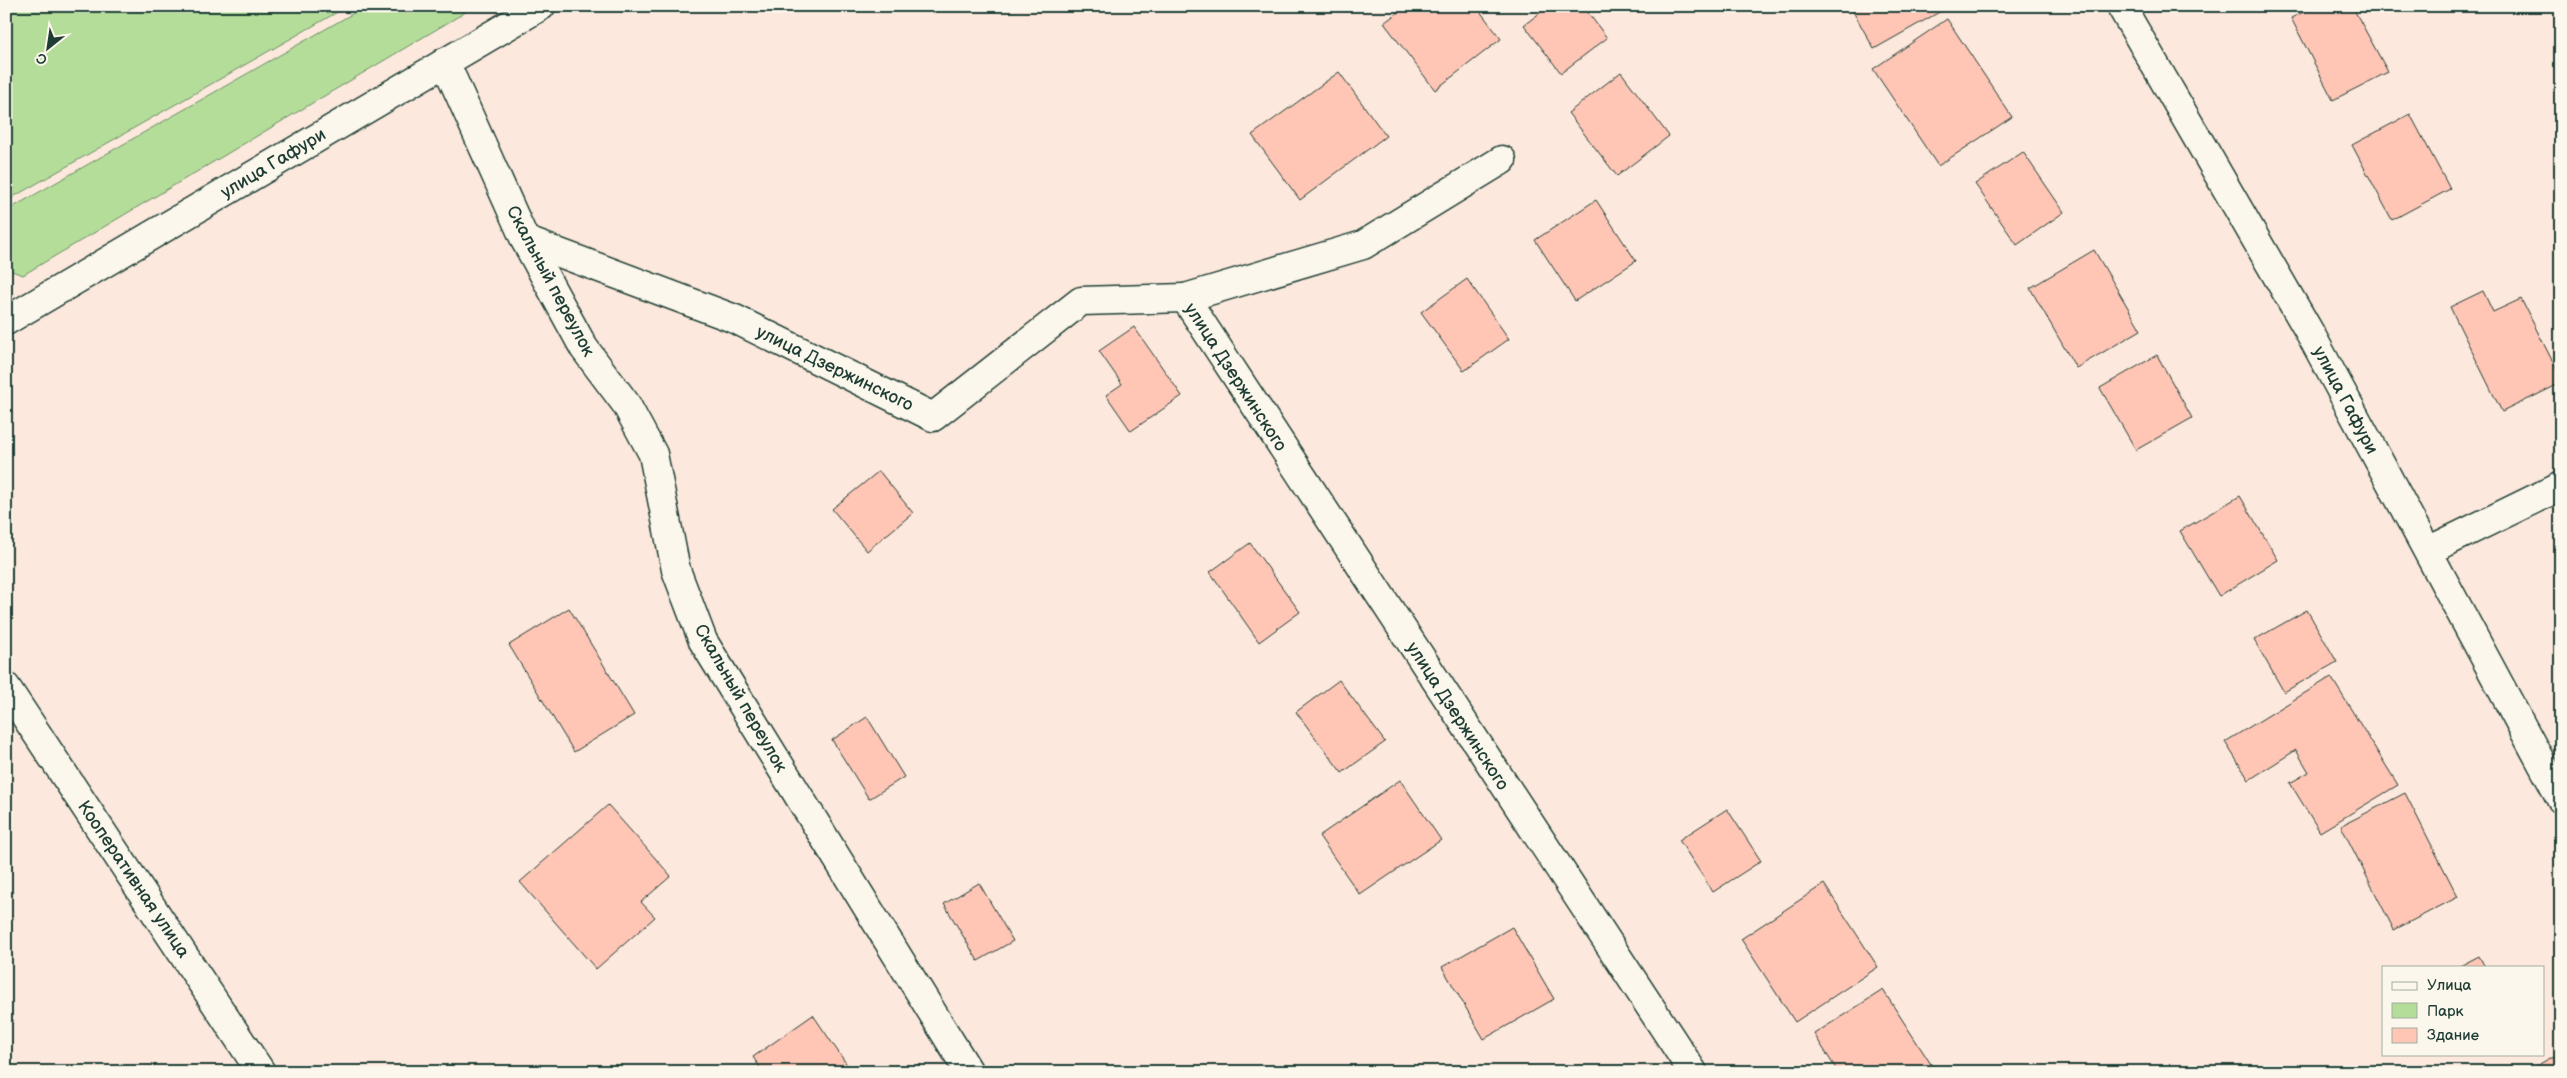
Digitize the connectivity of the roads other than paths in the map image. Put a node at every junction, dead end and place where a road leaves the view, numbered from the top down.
1 (541, 6) edge
2 (2121, 6) edge
3 (504, 16) edge
4 (445, 62) junction
5 (1502, 160) dead end
6 (525, 240) junction
7 (1185, 298) junction
8 (6, 321) edge
9 (2561, 486) edge
10 (2428, 551) junction
11 (6, 686) edge
12 (2561, 799) edge
13 (261, 1072) edge
14 (970, 1072) edge
15 (1693, 1072) edge

1 - 3 street, улица Гафури
2 - 10 street, улица Гафури
3 - 4 street, улица Гафури
4 - 6 street, Скальный переулок
4 - 8 street, улица Гафури
5 - 7 street
6 - 7 street, улица Дзержинского
6 - 14 street, Скальный переулок
7 - 15 street, улица Дзержинского
9 - 10 street
10 - 12 street, улица Гафури
11 - 13 street, Кооперативная улица

